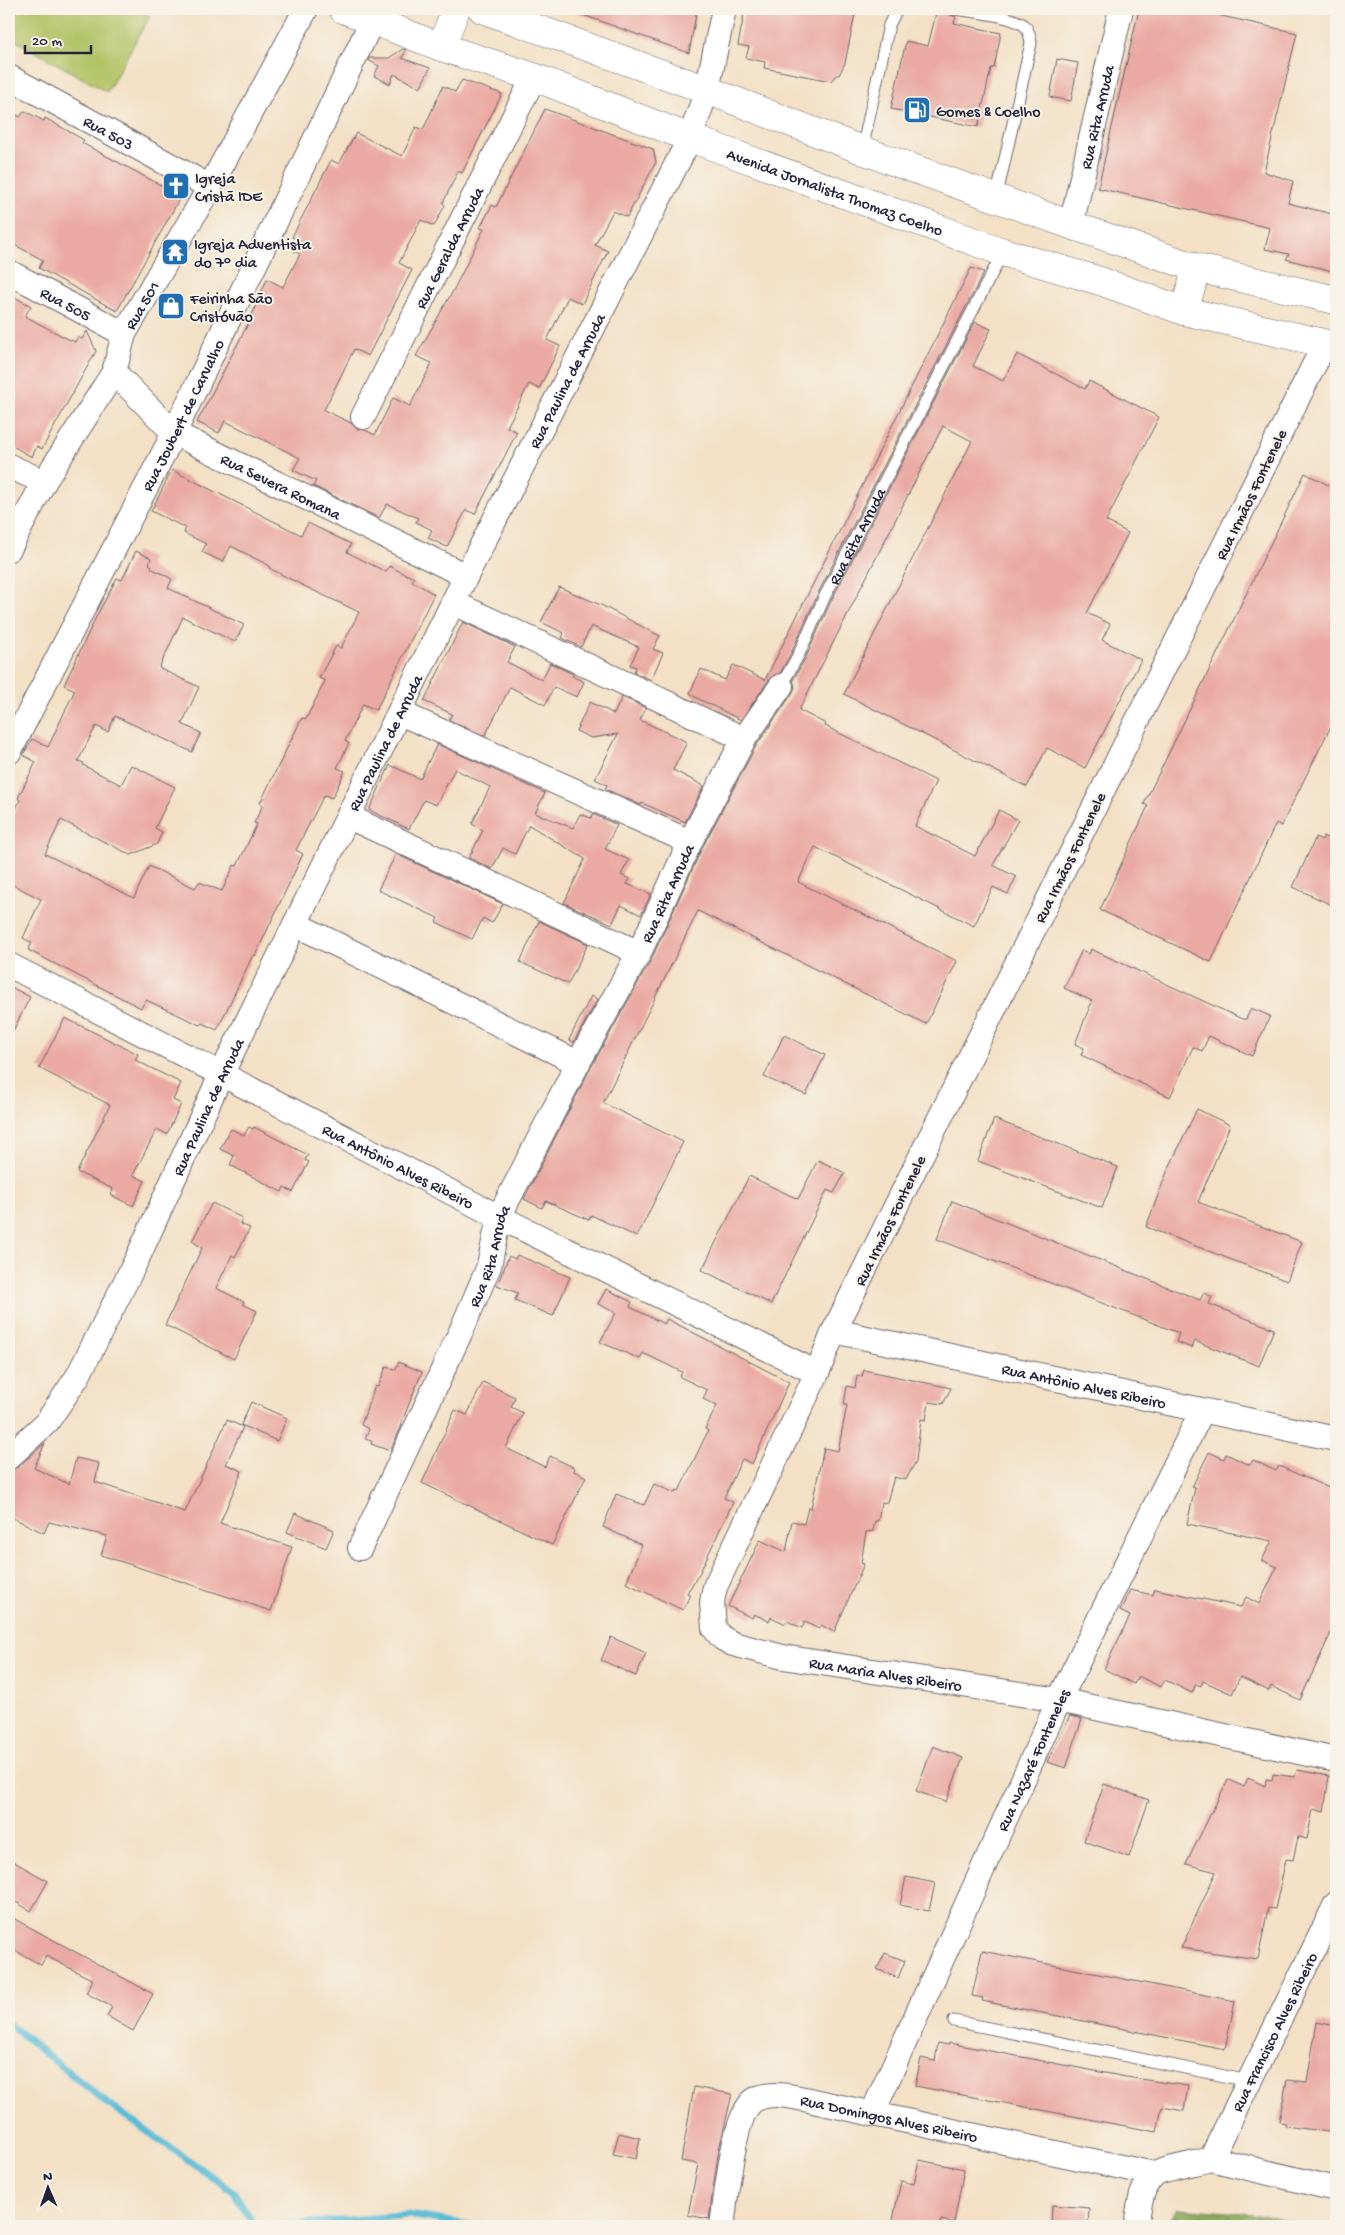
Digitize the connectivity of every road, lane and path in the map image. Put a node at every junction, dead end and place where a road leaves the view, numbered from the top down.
1 (306, 9) edge
2 (343, 9) edge
3 (456, 9) edge
4 (482, 9) edge
5 (724, 9) edge
6 (897, 9) edge
7 (955, 9) edge
8 (1121, 9) edge
9 (373, 19) junction
10 (441, 47) junction
11 (9, 77) edge
12 (534, 77) junction
13 (707, 90) junction
14 (690, 138) junction
15 (862, 150) junction
16 (210, 187) junction
17 (996, 199) junction
18 (1071, 225) junction
19 (1003, 252) junction
20 (1197, 268) junction
21 (9, 272) edge
22 (1336, 300) edge
23 (1184, 311) junction
24 (124, 334) junction
25 (1330, 344) edge
26 (114, 372) junction
27 (363, 417) dead end
28 (174, 434) junction
29 (9, 466) edge
30 (44, 482) junction
31 (9, 549) edge
32 (466, 576) junction
33 (454, 603) junction
34 (781, 686) joint
35 (400, 713) junction
36 (744, 739) junction
37 (9, 752) edge
38 (349, 817) junction
39 (690, 842) junction
40 (295, 924) junction
41 (639, 953) junction
42 (9, 965) edge
43 (578, 1063) junction
44 (220, 1075) junction
45 (499, 1217) junction
46 (834, 1331) junction
47 (817, 1373) junction
48 (1202, 1410) junction
49 (1336, 1438) edge
50 (9, 1457) edge
51 (360, 1548) dead end
52 (1059, 1700) junction
53 (1336, 1760) edge
54 (1336, 1904) edge
55 (954, 2021) dead end
56 (1249, 2081) junction
57 (872, 2114) junction
58 (1211, 2159) junction
59 (1154, 2174) junction
60 (1336, 2189) edge
61 (722, 2226) edge
62 (1136, 2226) edge

1 - 16 street, Rua 501
2 - 9 main road, Avenida Jornalista Thomaz Coelho
3 - 10 main road
4 - 13 main road
5 - 13 street, Rua Paulina de Arruda
6 - 15 lane
7 - 17 lane
8 - 18 street, Rua Rita Arruda
9 - 10 main road, Avenida Jornalista Thomaz Coelho
9 - 28 street, Rua Joubert de Carvalho
10 - 12 main road, Avenida Jornalista Thomaz Coelho
11 - 16 street, Rua 503
12 - 14 main road, Avenida Jornalista Thomaz Coelho
12 - 27 street, Rua Geralda Arruda
13 - 14 street, Rua Paulina de Arruda
13 - 15 main road
14 - 19 main road, Avenida Jornalista Thomaz Coelho
14 - 32 street, Rua Paulina de Arruda
15 - 17 main road
16 - 24 street, Rua 501
17 - 18 main road
18 - 20 main road
19 - 23 main road, Avenida Jornalista Thomaz Coelho
19 - 34 lane, Rua Rita Arruda
20 - 22 main road
20 - 23 main road
21 - 24 street, Rua 505
23 - 25 main road, Avenida Jornalista Thomaz Coelho
24 - 26 street, Rua 501
25 - 46 street, Rua Irmãos Fontenele
26 - 28 street, Rua Severa Romana
26 - 30 street, Rua 501
28 - 32 street, Rua Severa Romana
28 - 37 street, Rua Joubert de Carvalho
29 - 30 street
30 - 31 street, Rua 501
32 - 33 street, Rua Paulina de Arruda
33 - 35 street, Rua Paulina de Arruda
33 - 36 street
34 - 36 street, Rua Rita Arruda
35 - 38 street, Rua Paulina de Arruda
35 - 39 street
36 - 39 street, Rua Rita Arruda
38 - 40 street, Rua Paulina de Arruda
38 - 41 street
39 - 41 street, Rua Rita Arruda
40 - 43 street
40 - 44 street, Rua Paulina de Arruda
41 - 43 street, Rua Rita Arruda
42 - 44 street, Rua Antônio Alves Ribeiro
43 - 45 street, Rua Rita Arruda
44 - 45 street, Rua Antônio Alves Ribeiro
44 - 50 street, Rua Paulina de Arruda
45 - 47 street, Rua Antônio Alves Ribeiro
45 - 51 street, Rua Rita Arruda
46 - 47 street, Rua Irmãos Fontenele
46 - 48 street, Rua Antônio Alves Ribeiro
47 - 52 street, Rua Maria Alves Ribeiro
48 - 49 street, Rua Antônio Alves Ribeiro
48 - 52 street, Rua Nazaré Fonteneles
52 - 53 street, Rua Maria Alves Ribeiro
52 - 57 street, Rua Nazaré Fonteneles
54 - 56 street, Rua Francisco Alves Ribeiro
55 - 56 lane
56 - 58 street, Rua Francisco Alves Ribeiro
57 - 59 street, Rua Domingos Alves Ribeiro
57 - 61 street, Rua Domingos Alves Ribeiro
58 - 59 street
58 - 60 street
59 - 62 street

